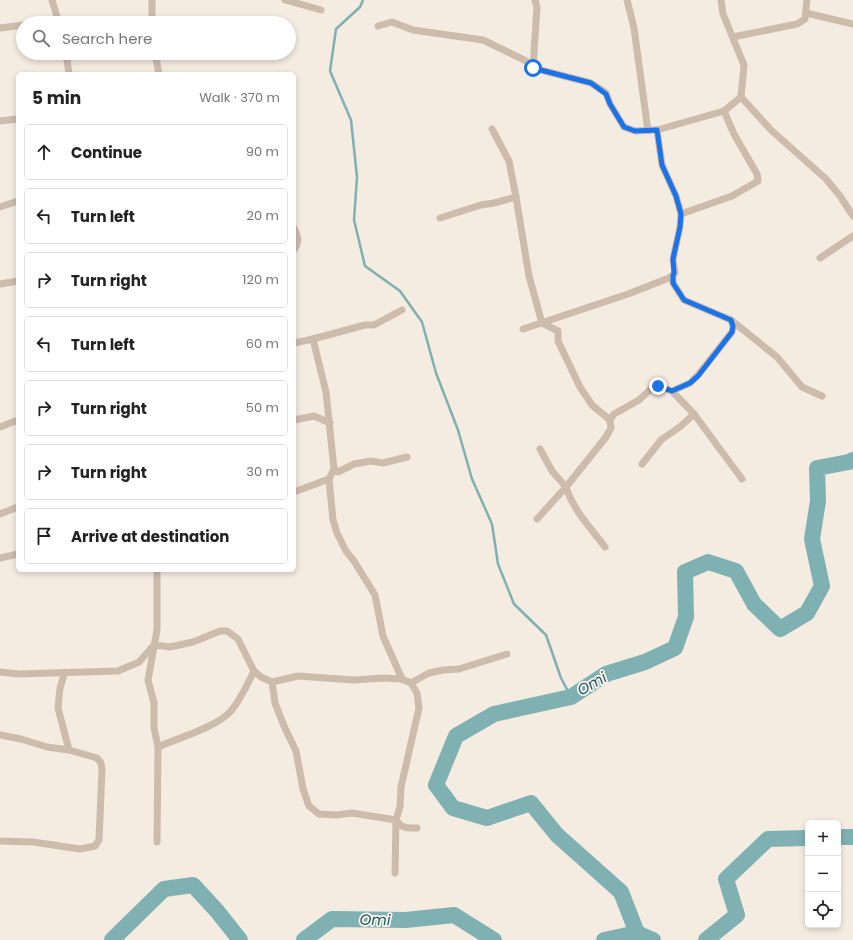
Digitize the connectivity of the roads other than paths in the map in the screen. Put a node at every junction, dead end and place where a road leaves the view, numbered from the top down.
1 (52, 0) edge
2 (152, 0) edge
3 (285, 0) edge
4 (535, 0) edge
5 (627, 0) edge
6 (721, 0) edge
7 (807, 0) edge
8 (321, 10) dead end
9 (806, 13) junction
10 (57, 16) edge
11 (152, 16) edge
12 (853, 24) edge
13 (16, 25) edge
14 (378, 26) dead end
15 (0, 28) edge
16 (733, 37) junction
17 (67, 60) edge
18 (156, 60) edge
19 (533, 68) junction
20 (69, 72) edge
21 (159, 72) edge
22 (741, 97) junction
23 (724, 111) junction
24 (16, 119) edge
25 (0, 121) edge
26 (492, 128) dead end
27 (657, 130) junction
28 (648, 131) junction
29 (516, 197) junction
30 (16, 202) edge
31 (0, 207) edge
32 (681, 214) junction
33 (853, 216) edge
34 (440, 218) dead end
35 (296, 232) edge
36 (853, 236) edge
37 (296, 247) edge
38 (820, 258) dead end
39 (673, 276) junction
40 (16, 281) edge
41 (0, 284) edge
42 (402, 310) dead end
43 (731, 320) junction
44 (542, 323) junction
45 (523, 329) dead end
46 (313, 339) junction
47 (296, 343) edge
48 (672, 391) junction
49 (822, 396) dead end
50 (694, 414) junction
51 (296, 420) edge
52 (610, 420) junction
53 (16, 421) edge
54 (330, 423) junction
55 (0, 427) edge
56 (540, 449) dead end
57 (407, 457) dead end
58 (642, 464) dead end
59 (334, 469) junction
60 (742, 479) dead end
61 (329, 480) junction
62 (566, 487) junction
63 (296, 491) edge
64 (16, 508) edge
65 (0, 514) edge
66 (537, 519) dead end
67 (605, 547) dead end
68 (16, 554) edge
69 (0, 558) edge
70 (157, 572) edge
71 (154, 645) junction
72 (507, 654) dead end
73 (254, 671) junction
74 (0, 672) edge
75 (65, 672) junction
76 (402, 679) junction
77 (272, 682) junction
78 (411, 683) junction
79 (0, 735) edge
80 (158, 747) junction
81 (69, 750) junction
82 (396, 820) junction
83 (417, 828) dead end
84 (0, 841) edge
85 (157, 842) dead end
86 (396, 873) dead end

1 - 10 street
2 - 11 street
3 - 8 street
4 - 19 street
5 - 28 street
6 - 16 street
7 - 9 street
9 - 12 street
9 - 16 street
13 - 15 street
14 - 19 street
16 - 22 street
17 - 20 street
18 - 21 street
19 - 28 street
22 - 23 street
22 - 33 street
23 - 27 street
23 - 32 street
24 - 25 street
26 - 29 street
27 - 28 street
27 - 32 street
29 - 34 street
29 - 44 street
30 - 31 street
32 - 39 street
35 - 37 street
36 - 38 street
39 - 43 street
39 - 44 street
40 - 41 street
42 - 46 street
43 - 48 street
43 - 49 street
44 - 45 street
44 - 52 street
46 - 47 street
46 - 54 street
48 - 50 street
48 - 52 street
50 - 58 street
50 - 60 street
51 - 54 street
52 - 62 street
53 - 55 street
54 - 59 street
56 - 62 street
57 - 59 street
59 - 61 street
61 - 63 street
61 - 76 street
62 - 66 street
62 - 67 street
64 - 65 street
68 - 69 street
70 - 71 street
71 - 73 street
71 - 75 street
71 - 80 street
72 - 78 street
73 - 77 street
73 - 80 street
74 - 75 street
75 - 81 street
76 - 77 street
76 - 78 street
77 - 82 street
78 - 82 street
79 - 81 street
80 - 85 street
81 - 84 street
82 - 83 street
82 - 86 street

